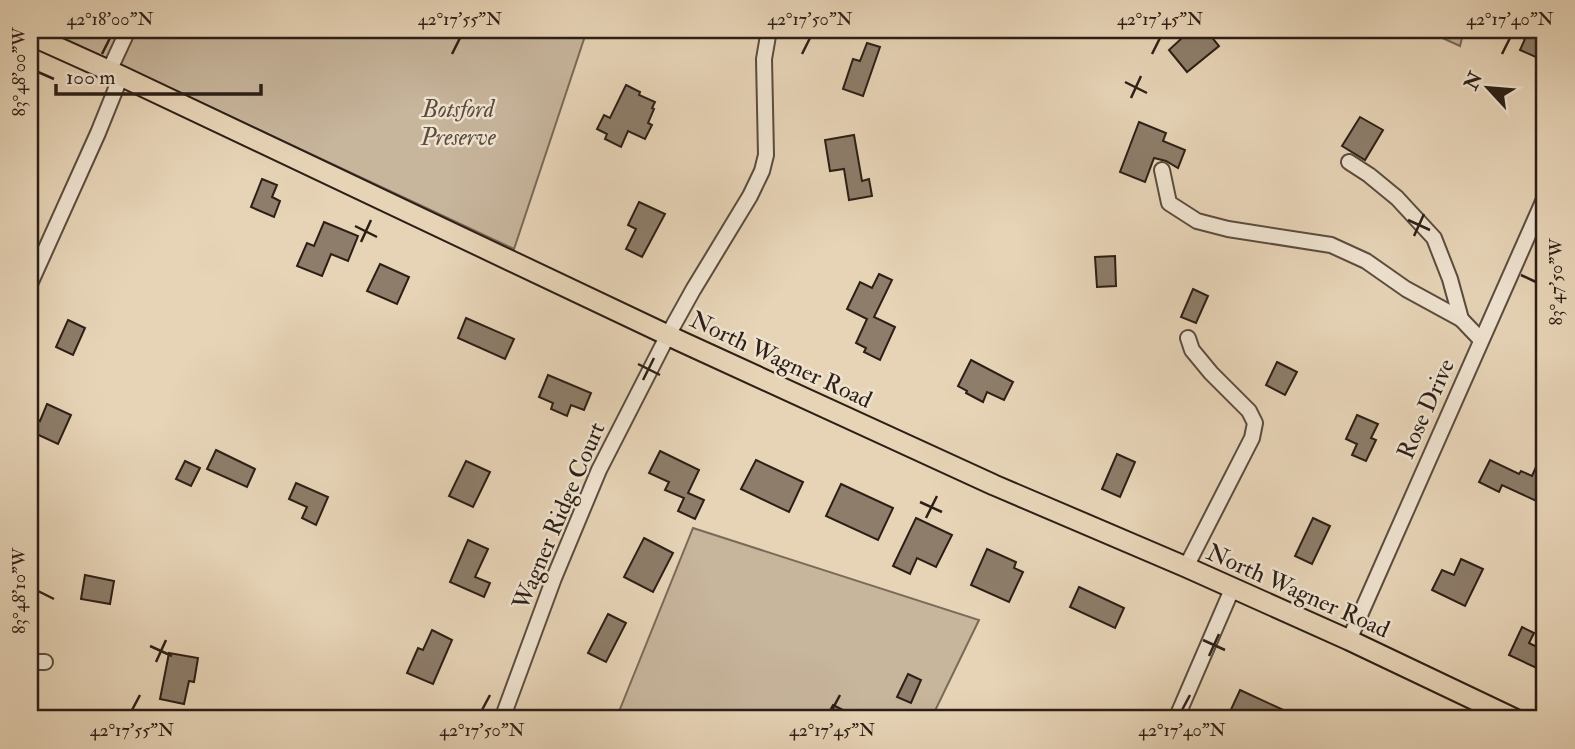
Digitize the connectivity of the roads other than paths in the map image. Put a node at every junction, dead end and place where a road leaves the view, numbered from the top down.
1 (128, 30) edge
2 (769, 30) edge
3 (30, 35) edge
4 (115, 74) junction
5 (1349, 162) dead end
6 (1162, 170) dead end
7 (1545, 197) edge
8 (30, 284) edge
9 (1461, 319) junction
10 (668, 335) junction
11 (1188, 338) dead end
12 (1481, 340) junction
13 (1186, 567) junction
14 (1233, 587) junction
15 (1349, 640) junction
16 (502, 719) edge
17 (1176, 719) edge
18 (1515, 719) edge

1 - 4 street
2 - 10 street, Wagner Ridge Court
3 - 4 main road, North Wagner Road
4 - 8 street
4 - 10 main road, North Wagner Road
5 - 9 street
6 - 9 street
7 - 12 street, Rose Drive
9 - 12 street
10 - 13 main road, North Wagner Road
10 - 16 street, Wagner Ridge Court
11 - 13 street
12 - 15 street, Rose Drive
13 - 14 main road, North Wagner Road
14 - 15 main road, North Wagner Road
14 - 17 street
15 - 18 main road, North Wagner Road

